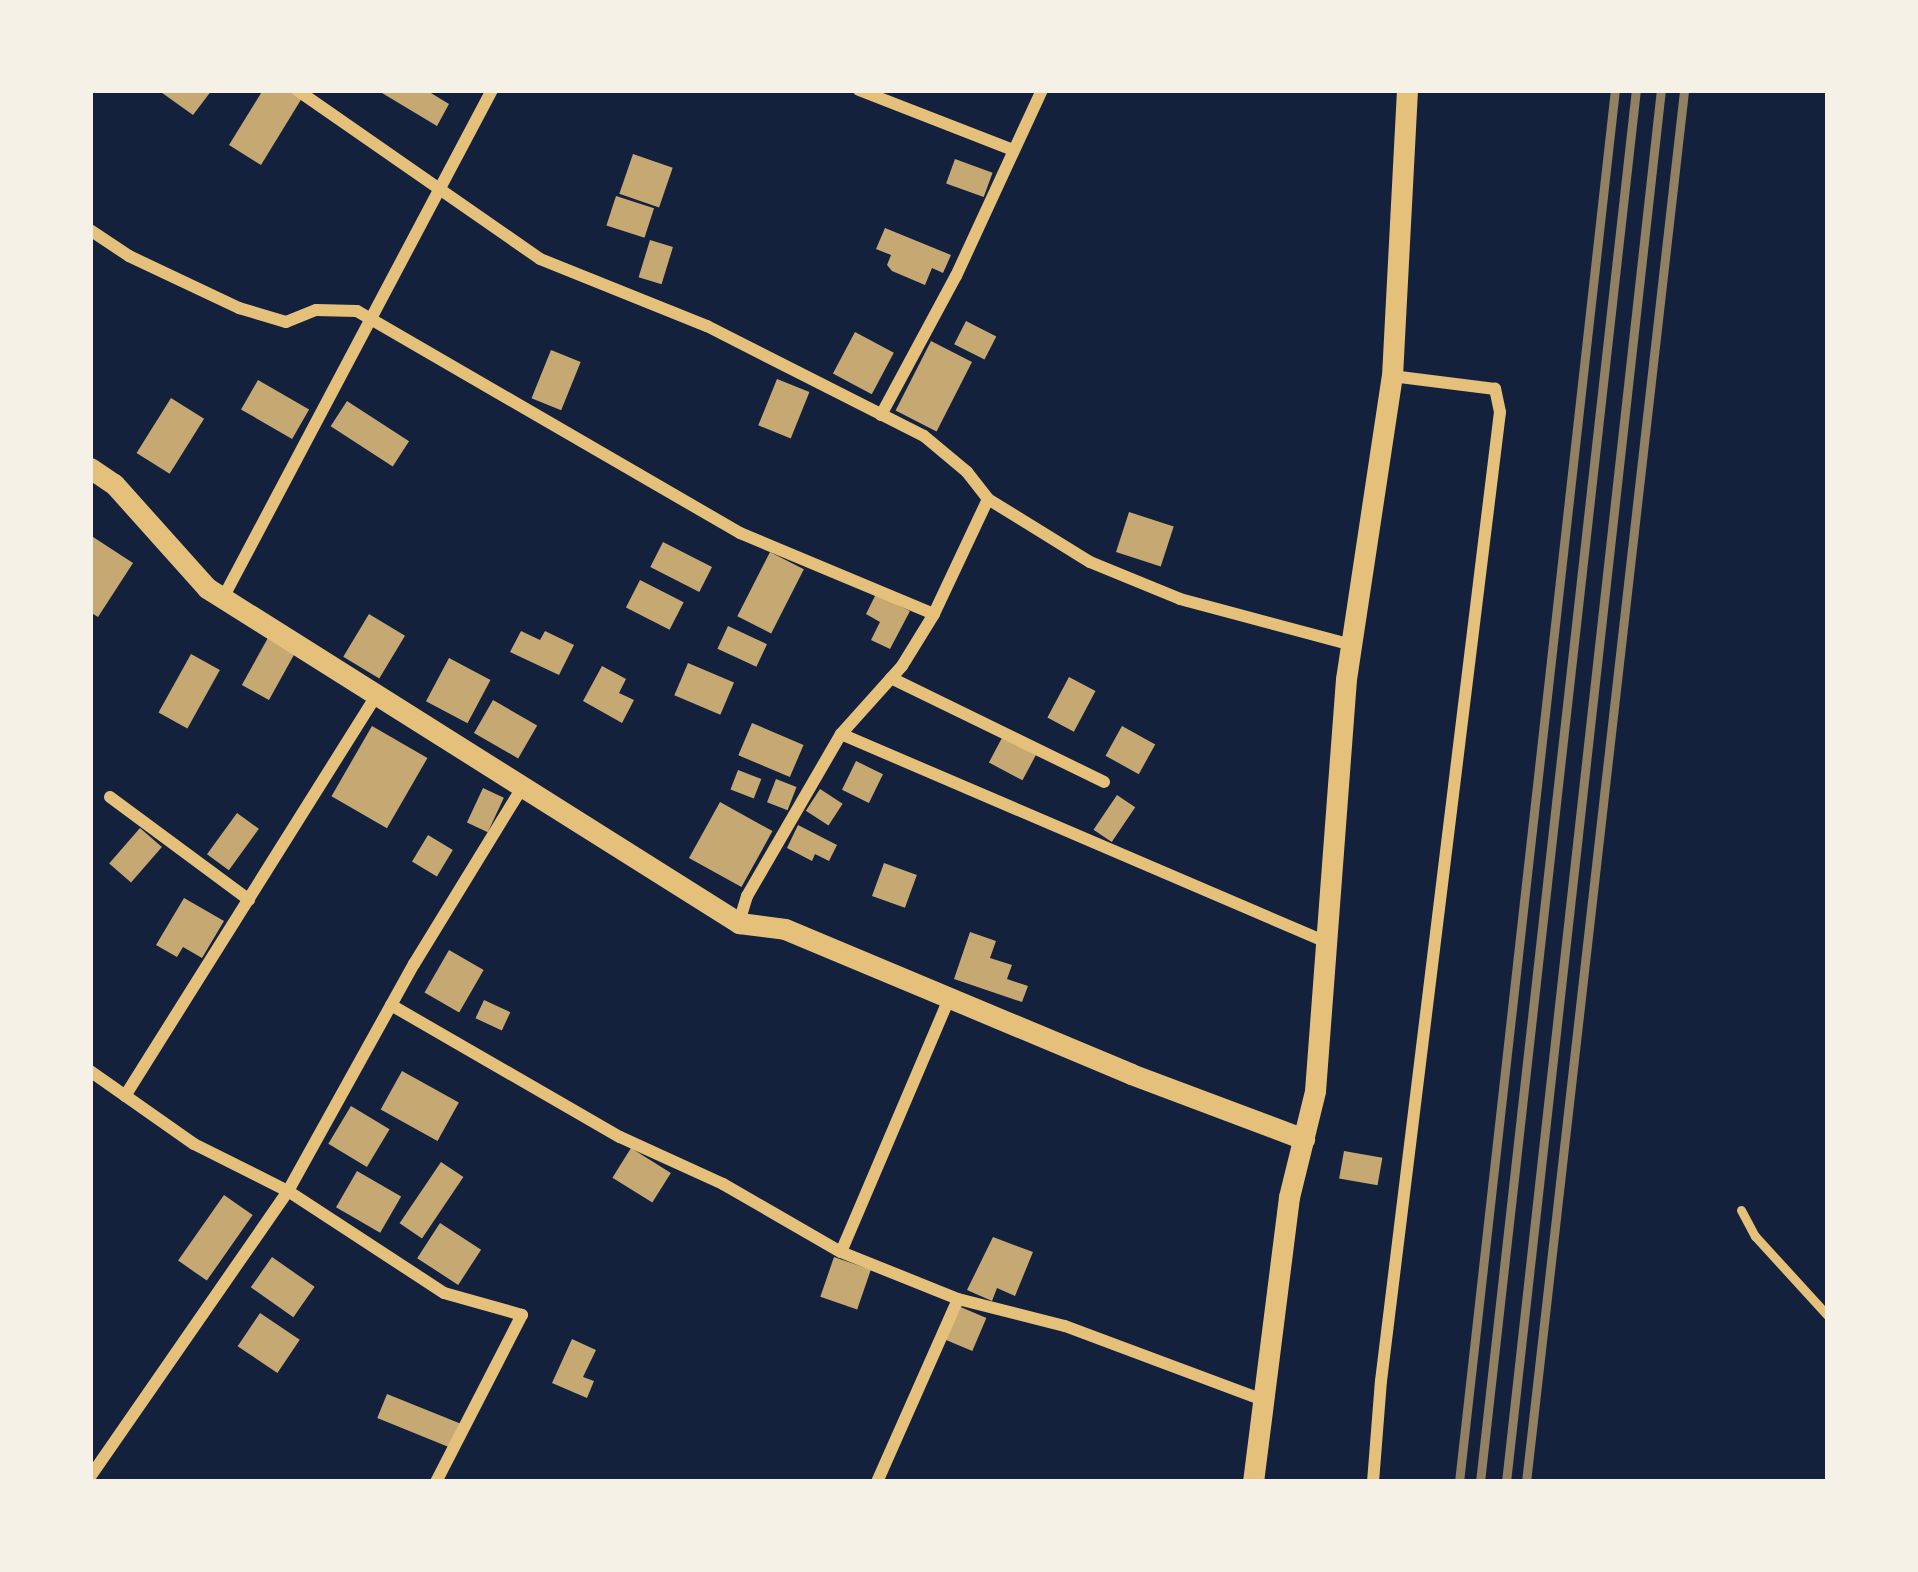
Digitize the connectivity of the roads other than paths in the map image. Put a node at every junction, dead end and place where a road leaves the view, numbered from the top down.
1 (297, 90) edge
2 (492, 90) edge
3 (859, 90) edge
4 (1042, 90) edge
5 (1407, 90) edge
6 (1013, 150) junction
7 (441, 191) junction
8 (90, 230) edge
9 (368, 318) junction
10 (1392, 376) junction
11 (881, 415) junction
12 (90, 469) edge
13 (988, 500) junction
14 (223, 598) junction
15 (934, 614) junction
16 (1352, 645) junction
17 (891, 678) junction
18 (377, 695) junction
19 (841, 734) junction
20 (1103, 782) dead end
21 (523, 786) junction
22 (110, 797) dead end
23 (249, 900) junction
24 (739, 923) junction
25 (1326, 942) junction
26 (951, 996) junction
27 (391, 1005) junction
28 (90, 1070) edge
29 (125, 1096) junction
30 (1304, 1138) junction
31 (288, 1191) junction
32 (1741, 1210) dead end
33 (841, 1252) junction
34 (958, 1299) junction
35 (1828, 1316) edge
36 (1263, 1400) junction
37 (90, 1477) edge
38 (436, 1482) edge
39 (877, 1482) edge
40 (1253, 1482) edge
41 (1373, 1482) edge

1 - 7 street
2 - 7 street
3 - 6 street
4 - 6 street
5 - 10 street
6 - 11 street
7 - 9 street
7 - 11 street
8 - 9 street
9 - 14 street
9 - 15 street
10 - 16 street
10 - 41 street
11 - 13 street
12 - 14 street
13 - 15 street
13 - 16 street
14 - 18 street
15 - 17 street
16 - 25 street
17 - 19 street
17 - 20 street
18 - 21 street
18 - 23 street
19 - 24 street
19 - 25 street
21 - 24 street
21 - 27 street
22 - 23 street
23 - 29 street
24 - 26 street
25 - 30 street
26 - 30 street
26 - 33 street
27 - 31 street
27 - 33 street
28 - 29 street
29 - 31 street
30 - 36 street
31 - 37 street
31 - 38 street
32 - 35 lane
33 - 34 street
34 - 36 street
34 - 39 street
36 - 40 street

